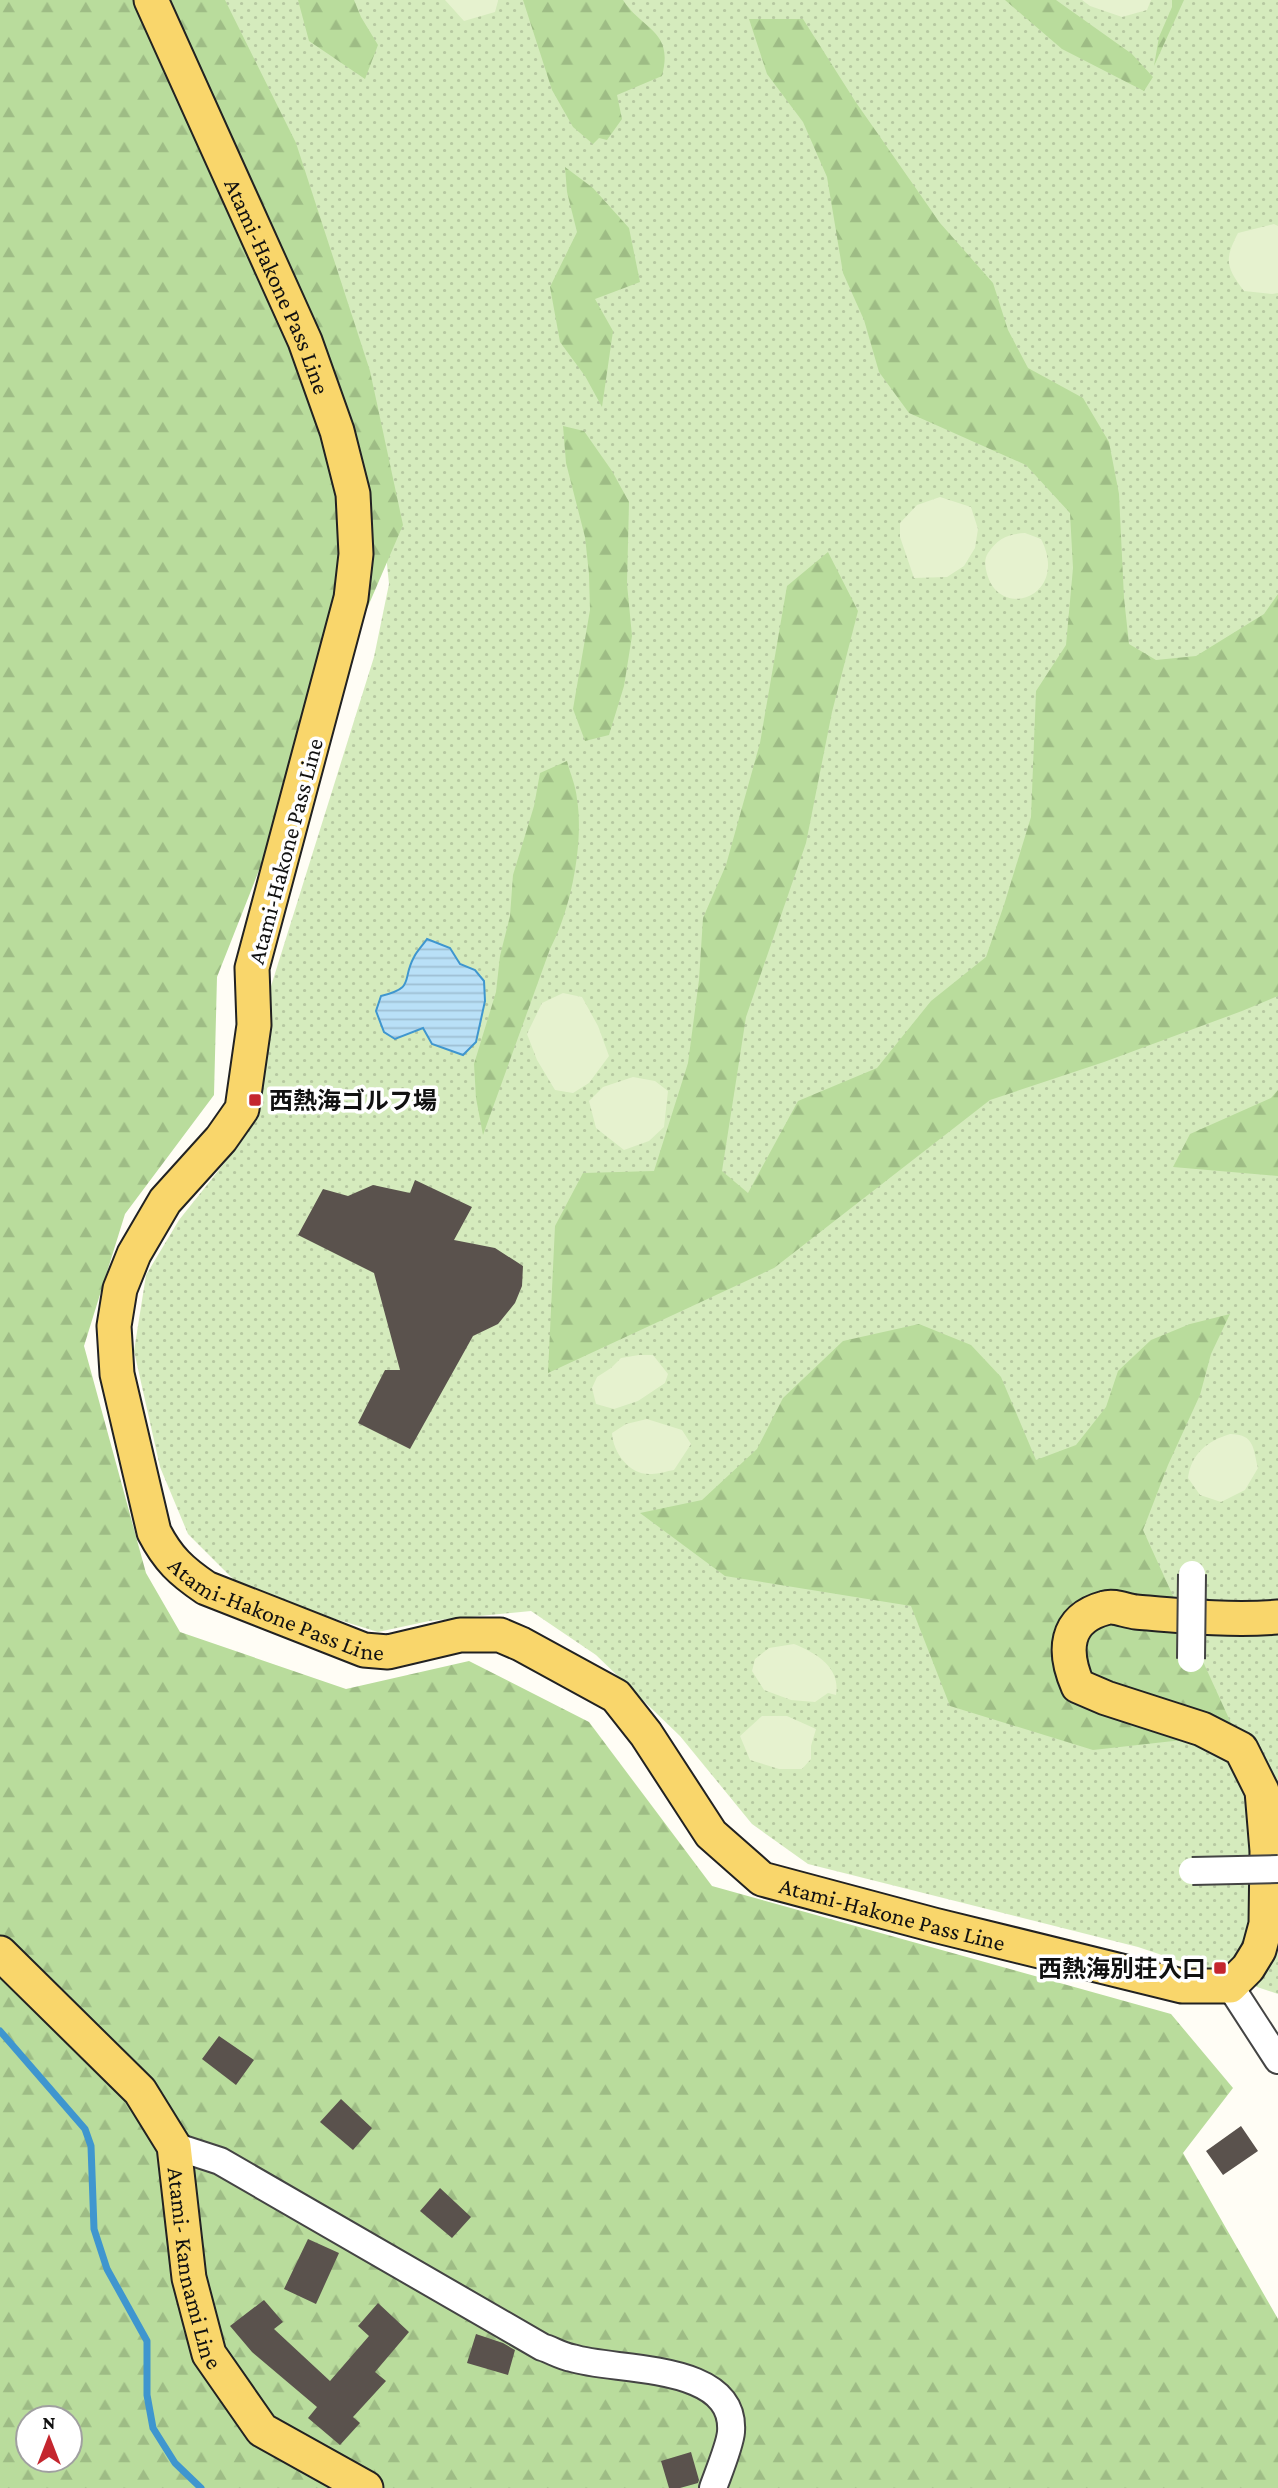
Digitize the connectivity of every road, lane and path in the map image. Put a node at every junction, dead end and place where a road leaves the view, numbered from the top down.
1 (150, 0) edge
2 (1192, 1574) dead end
3 (1278, 1617) edge
4 (1191, 1659) dead end
5 (1278, 1869) edge
6 (1192, 1871) dead end
7 (0, 1953) edge
8 (1230, 1986) junction
9 (1278, 2060) edge
10 (174, 2146) junction
11 (366, 2488) edge
12 (713, 2488) edge

1 - 8 main road, Atami-Hakone Pass Line
2 - 4 street, bridge
3 - 8 main road
5 - 6 street, bridge
7 - 10 main road, Atami- Kannami Line
8 - 9 street
10 - 11 main road, Atami- Kannami Line
10 - 12 street

